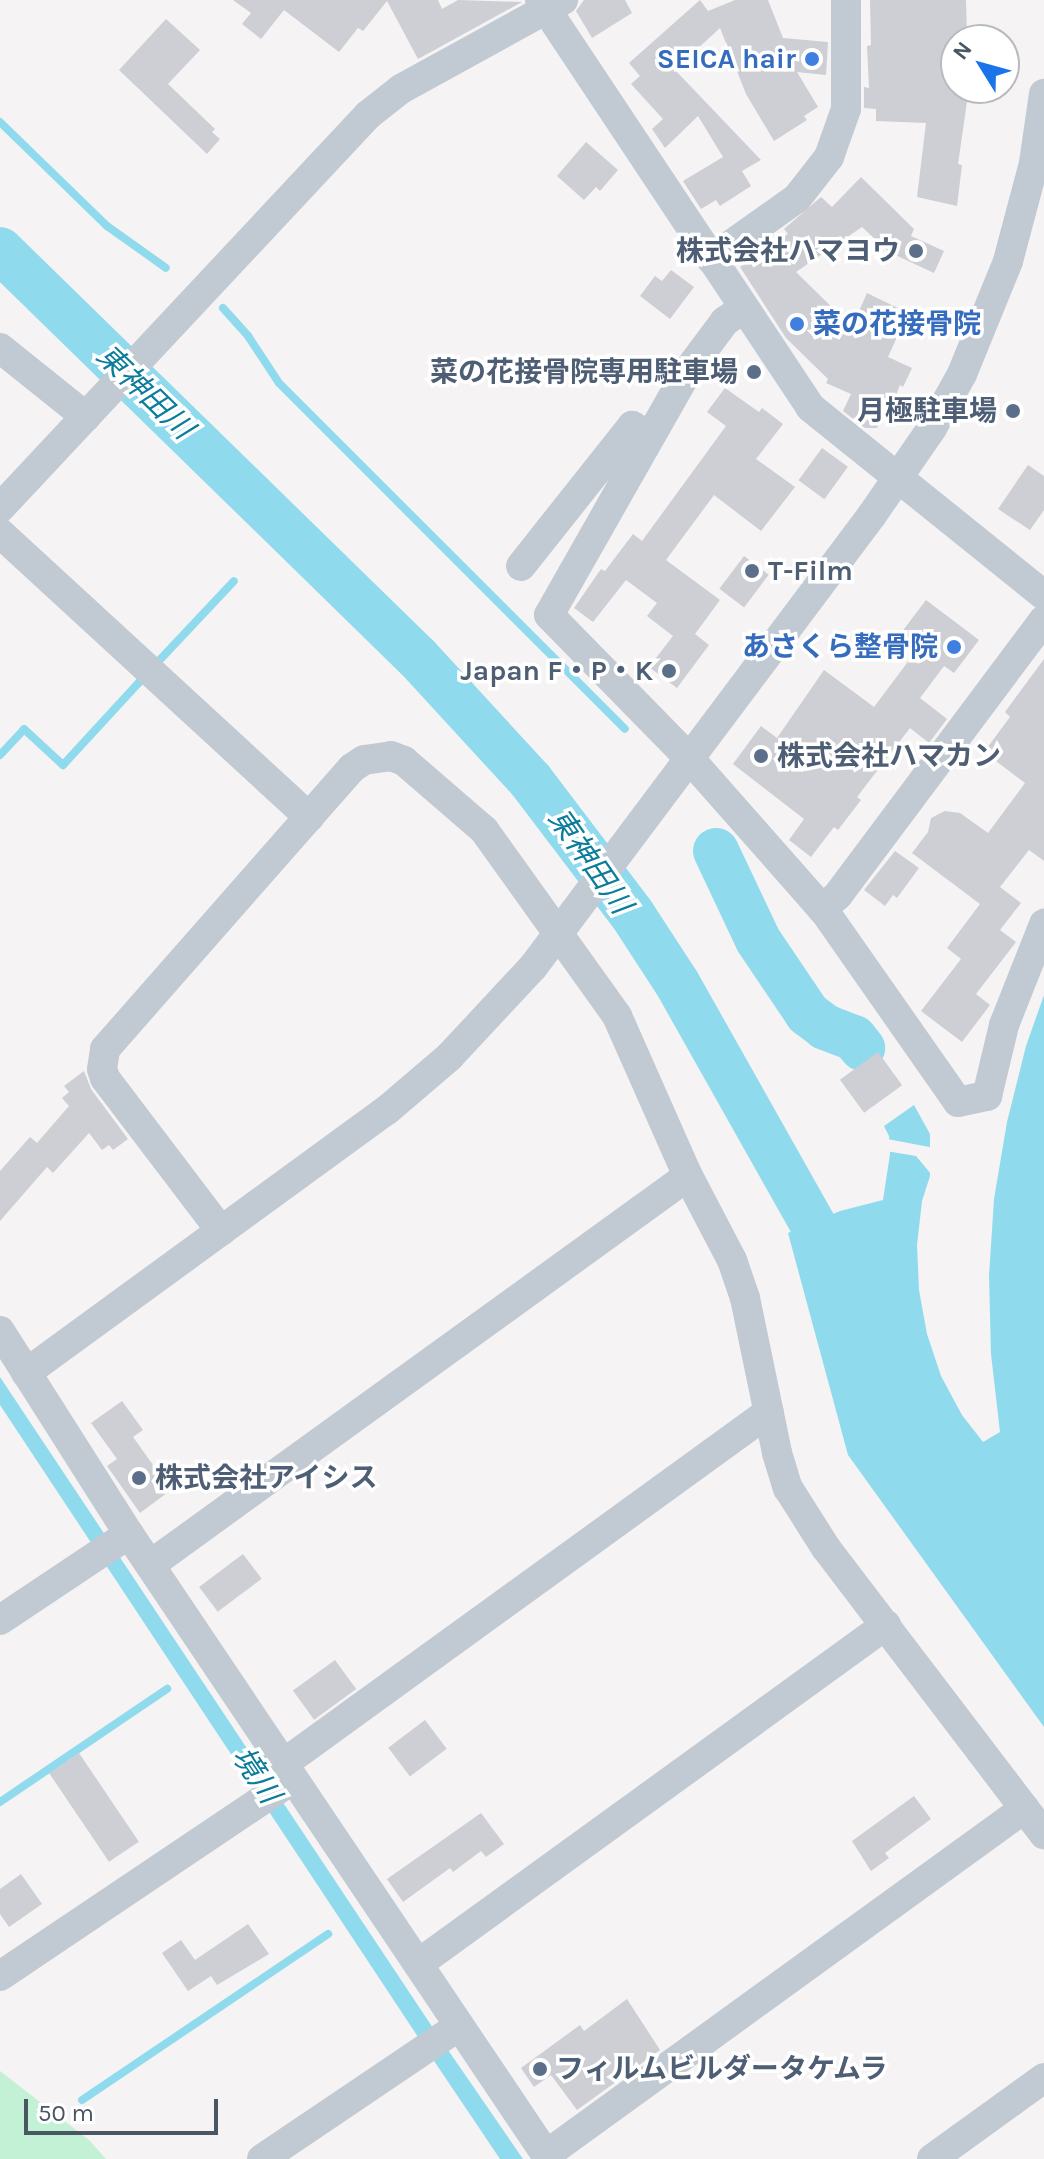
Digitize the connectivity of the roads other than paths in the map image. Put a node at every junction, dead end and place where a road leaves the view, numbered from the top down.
1 (846, 0) edge
2 (551, 3) edge
3 (1044, 94) edge
4 (1035, 204) edge
5 (711, 259) junction
6 (743, 309) junction
7 (0, 348) edge
8 (90, 412) junction
9 (651, 436) junction
10 (898, 479) junction
11 (0, 508) edge
12 (0, 533) edge
13 (521, 566) dead end
14 (1044, 595) edge
15 (1044, 620) edge
16 (690, 759) junction
17 (309, 817) junction
18 (822, 909) junction
19 (1044, 924) edge
20 (564, 927) junction
21 (688, 1176) junction
22 (221, 1231) junction
23 (0, 1331) edge
24 (26, 1373) junction
25 (769, 1412) junction
26 (123, 1537) junction
27 (150, 1565) junction
28 (0, 1620) edge
29 (886, 1625) junction
30 (286, 1777) junction
31 (1025, 1808) junction
32 (1044, 1834) edge
33 (418, 1964) junction
34 (0, 1976) edge
35 (453, 2030) junction
36 (1044, 2078) edge
37 (547, 2157) edge
38 (262, 2159) edge
39 (932, 2159) edge

1 - 5 street
2 - 5 street
2 - 8 street
3 - 4 street
4 - 10 street
5 - 6 street
6 - 9 street
6 - 10 street
7 - 8 street
8 - 11 street
9 - 13 street
9 - 16 street
10 - 14 street
10 - 16 street
12 - 17 street
15 - 18 street
16 - 18 street
16 - 20 street
17 - 20 street
17 - 22 street
18 - 19 street
20 - 21 street
20 - 22 street
21 - 25 street
21 - 27 street
22 - 24 street
23 - 24 street
24 - 26 street
25 - 29 street
25 - 30 street
26 - 27 street
26 - 28 street
27 - 30 street
29 - 31 street
29 - 33 street
30 - 33 street
30 - 34 street
31 - 32 street
31 - 37 street
33 - 35 street
35 - 37 street
35 - 38 street
36 - 39 street

